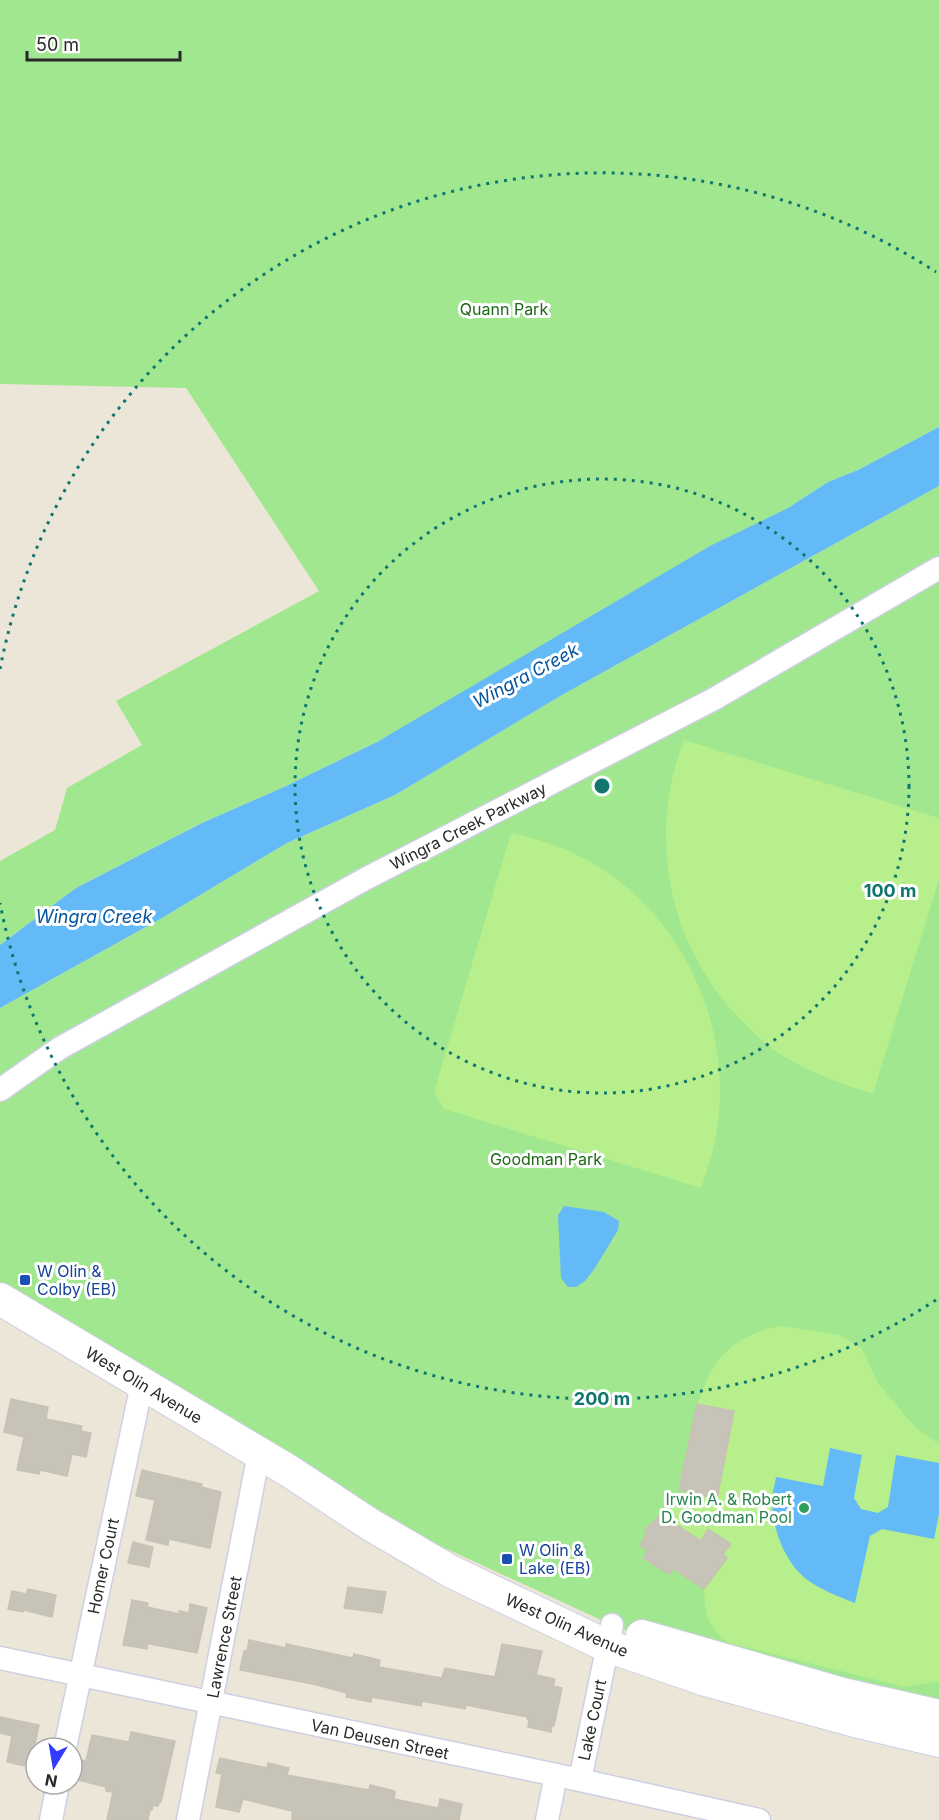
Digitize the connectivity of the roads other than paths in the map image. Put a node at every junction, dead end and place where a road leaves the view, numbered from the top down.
1 (939, 568) edge
2 (0, 1090) edge
3 (0, 1299) edge
4 (142, 1384) junction
5 (259, 1453) junction
6 (610, 1635) junction
7 (0, 1658) edge
8 (80, 1675) junction
9 (212, 1703) junction
10 (939, 1716) edge
11 (67, 1736) edge
12 (939, 1741) edge
13 (556, 1775) junction
14 (580, 1780) junction
15 (56, 1796) edge
16 (51, 1820) edge
17 (188, 1820) edge
18 (547, 1820) edge
19 (759, 1820) edge

1 - 2 street, Wingra Creek Parkway
3 - 4 street, West Olin Avenue
4 - 5 street, West Olin Avenue
4 - 8 street, Homer Court
5 - 6 street, West Olin Avenue
5 - 9 street, Lawrence Street
6 - 10 street, West Olin Avenue
6 - 12 street, West Olin Avenue
6 - 14 street, Lake Court
7 - 8 street, Van Deusen Street
8 - 9 street, Van Deusen Street
8 - 11 street, Homer Court
9 - 13 street, Van Deusen Street
9 - 17 street, Lawrence Street
13 - 14 street, Van Deusen Street
13 - 18 street, Lake Court
14 - 19 street, Van Deusen Street
15 - 16 street

